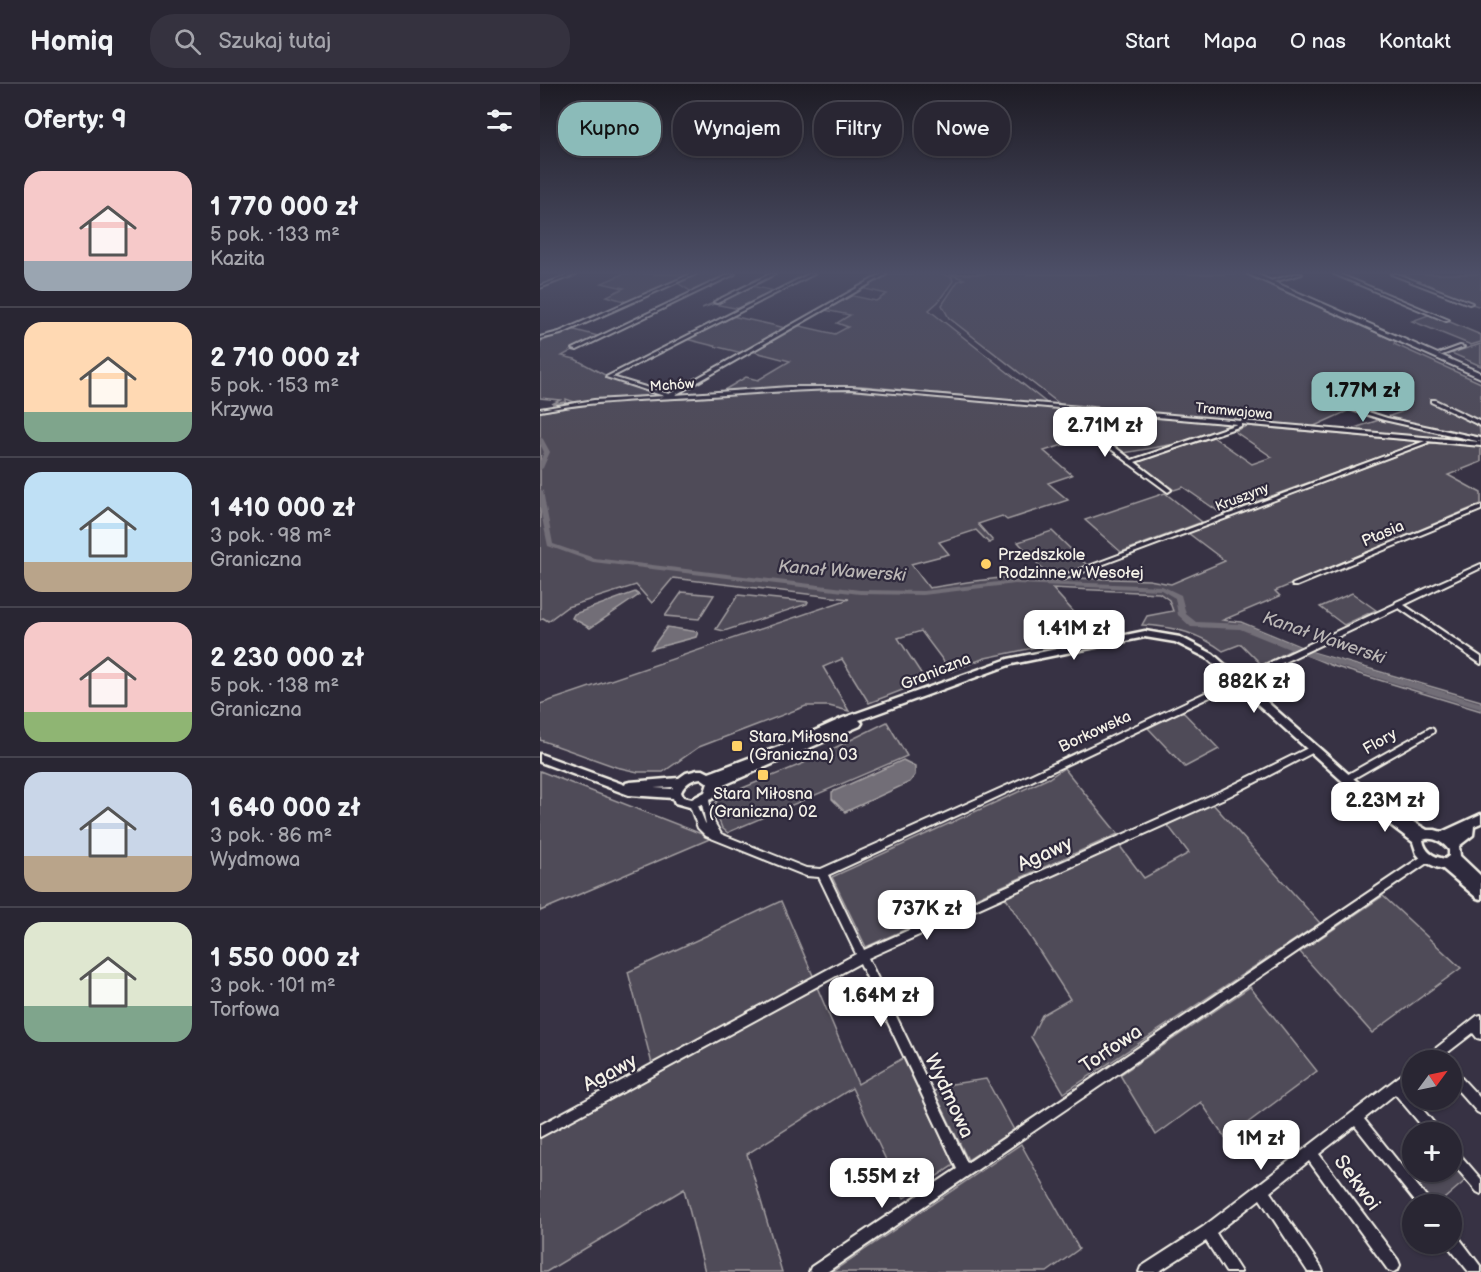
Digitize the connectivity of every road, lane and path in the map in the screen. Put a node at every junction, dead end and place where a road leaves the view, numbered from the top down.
1 (565, 329) edge
2 (616, 329) edge
3 (702, 329) edge
4 (787, 329) edge
5 (1380, 329) edge
6 (1383, 329) edge
7 (540, 338) edge
8 (1462, 347) dead end
9 (575, 349) dead end
10 (1440, 354) junction
11 (1481, 374) edge
12 (806, 388) joint
13 (668, 397) junction
14 (1326, 400) dead end
15 (1433, 401) dead end
16 (1059, 406) junction
17 (540, 410) edge
18 (1244, 424) junction
19 (1481, 424) edge
20 (1429, 441) junction
21 (1481, 442) edge
22 (1130, 462) junction
23 (1168, 490) dead end
24 (1481, 508) edge
25 (1481, 566) edge
26 (1064, 577) dead end
27 (1295, 585) dead end
28 (1398, 604) junction
29 (1481, 661) edge
30 (1239, 681) junction
31 (1430, 731) dead end
32 (1313, 749) junction
33 (540, 758) edge
34 (1346, 779) junction
35 (712, 781) junction
36 (681, 782) junction
37 (613, 784) junction
38 (676, 794) junction
39 (705, 799) junction
40 (693, 804) junction
41 (1481, 818) edge
42 (1469, 826) junction
43 (717, 835) junction
44 (1421, 837) junction
45 (1443, 837) junction
46 (1452, 846) junction
47 (1427, 858) junction
48 (1450, 861) junction
49 (822, 873) junction
50 (1481, 884) edge
51 (1481, 894) edge
52 (863, 956) junction
53 (1479, 1027) edge
54 (1447, 1050) edge
55 (1402, 1081) edge
56 (1396, 1086) junction
57 (1462, 1087) edge
58 (1481, 1108) edge
59 (1355, 1117) junction
60 (1426, 1122) edge
61 (540, 1131) edge
62 (1310, 1152) junction
63 (1462, 1166) edge
64 (965, 1172) junction
65 (1481, 1188) edge
66 (1261, 1190) junction
67 (1417, 1194) edge
68 (1208, 1232) junction
69 (1462, 1253) edge
70 (1393, 1266) dead end
71 (816, 1272) edge
72 (1146, 1272) edge
73 (1233, 1272) edge
74 (1316, 1272) edge
75 (1477, 1272) edge

1 - 7 street
2 - 9 street
3 - 13 street
4 - 13 street
5 - 11 main road
6 - 10 main road
8 - 10 street
10 - 11 main road
12 - 13 street, Mchów
12 - 16 street, Tramwajowa
13 - 17 street, Mchów
14 - 21 street
15 - 19 street
16 - 18 street, Tramwajowa
16 - 22 street
18 - 20 street, Tramwajowa
18 - 22 street
20 - 21 street, Tramwajowa
20 - 26 street, Kruszyny
22 - 23 street
24 - 27 street, Ptasia
25 - 28 street, Borkowska
28 - 29 street
28 - 30 street, Borkowska
30 - 32 street, Graniczna
30 - 35 street, Graniczna
30 - 49 street, Borkowska
31 - 34 street, Flory
32 - 34 street, Graniczna
32 - 52 street, Agawy
33 - 37 street
34 - 44 street, Graniczna
35 - 36 street
35 - 39 street
36 - 37 street
36 - 38 street
37 - 38 street
38 - 40 street
39 - 40 street
39 - 43 street
40 - 43 street
41 - 42 street
42 - 45 street
42 - 46 street
43 - 49 street
44 - 45 street
44 - 47 street
45 - 46 street
46 - 48 street
47 - 48 street
47 - 64 street, Torfowa
48 - 50 street
48 - 51 street
49 - 52 street, Wydmowa
52 - 61 street, Agawy
52 - 64 street, Wydmowa
53 - 54 street
55 - 56 street
56 - 59 street
56 - 60 street
57 - 58 street
59 - 62 street
59 - 67 street
62 - 66 street
62 - 70 street, Sekwoi
63 - 65 street
64 - 71 street, Torfowa
66 - 68 street
66 - 74 street
68 - 72 street
68 - 73 street
69 - 75 street

